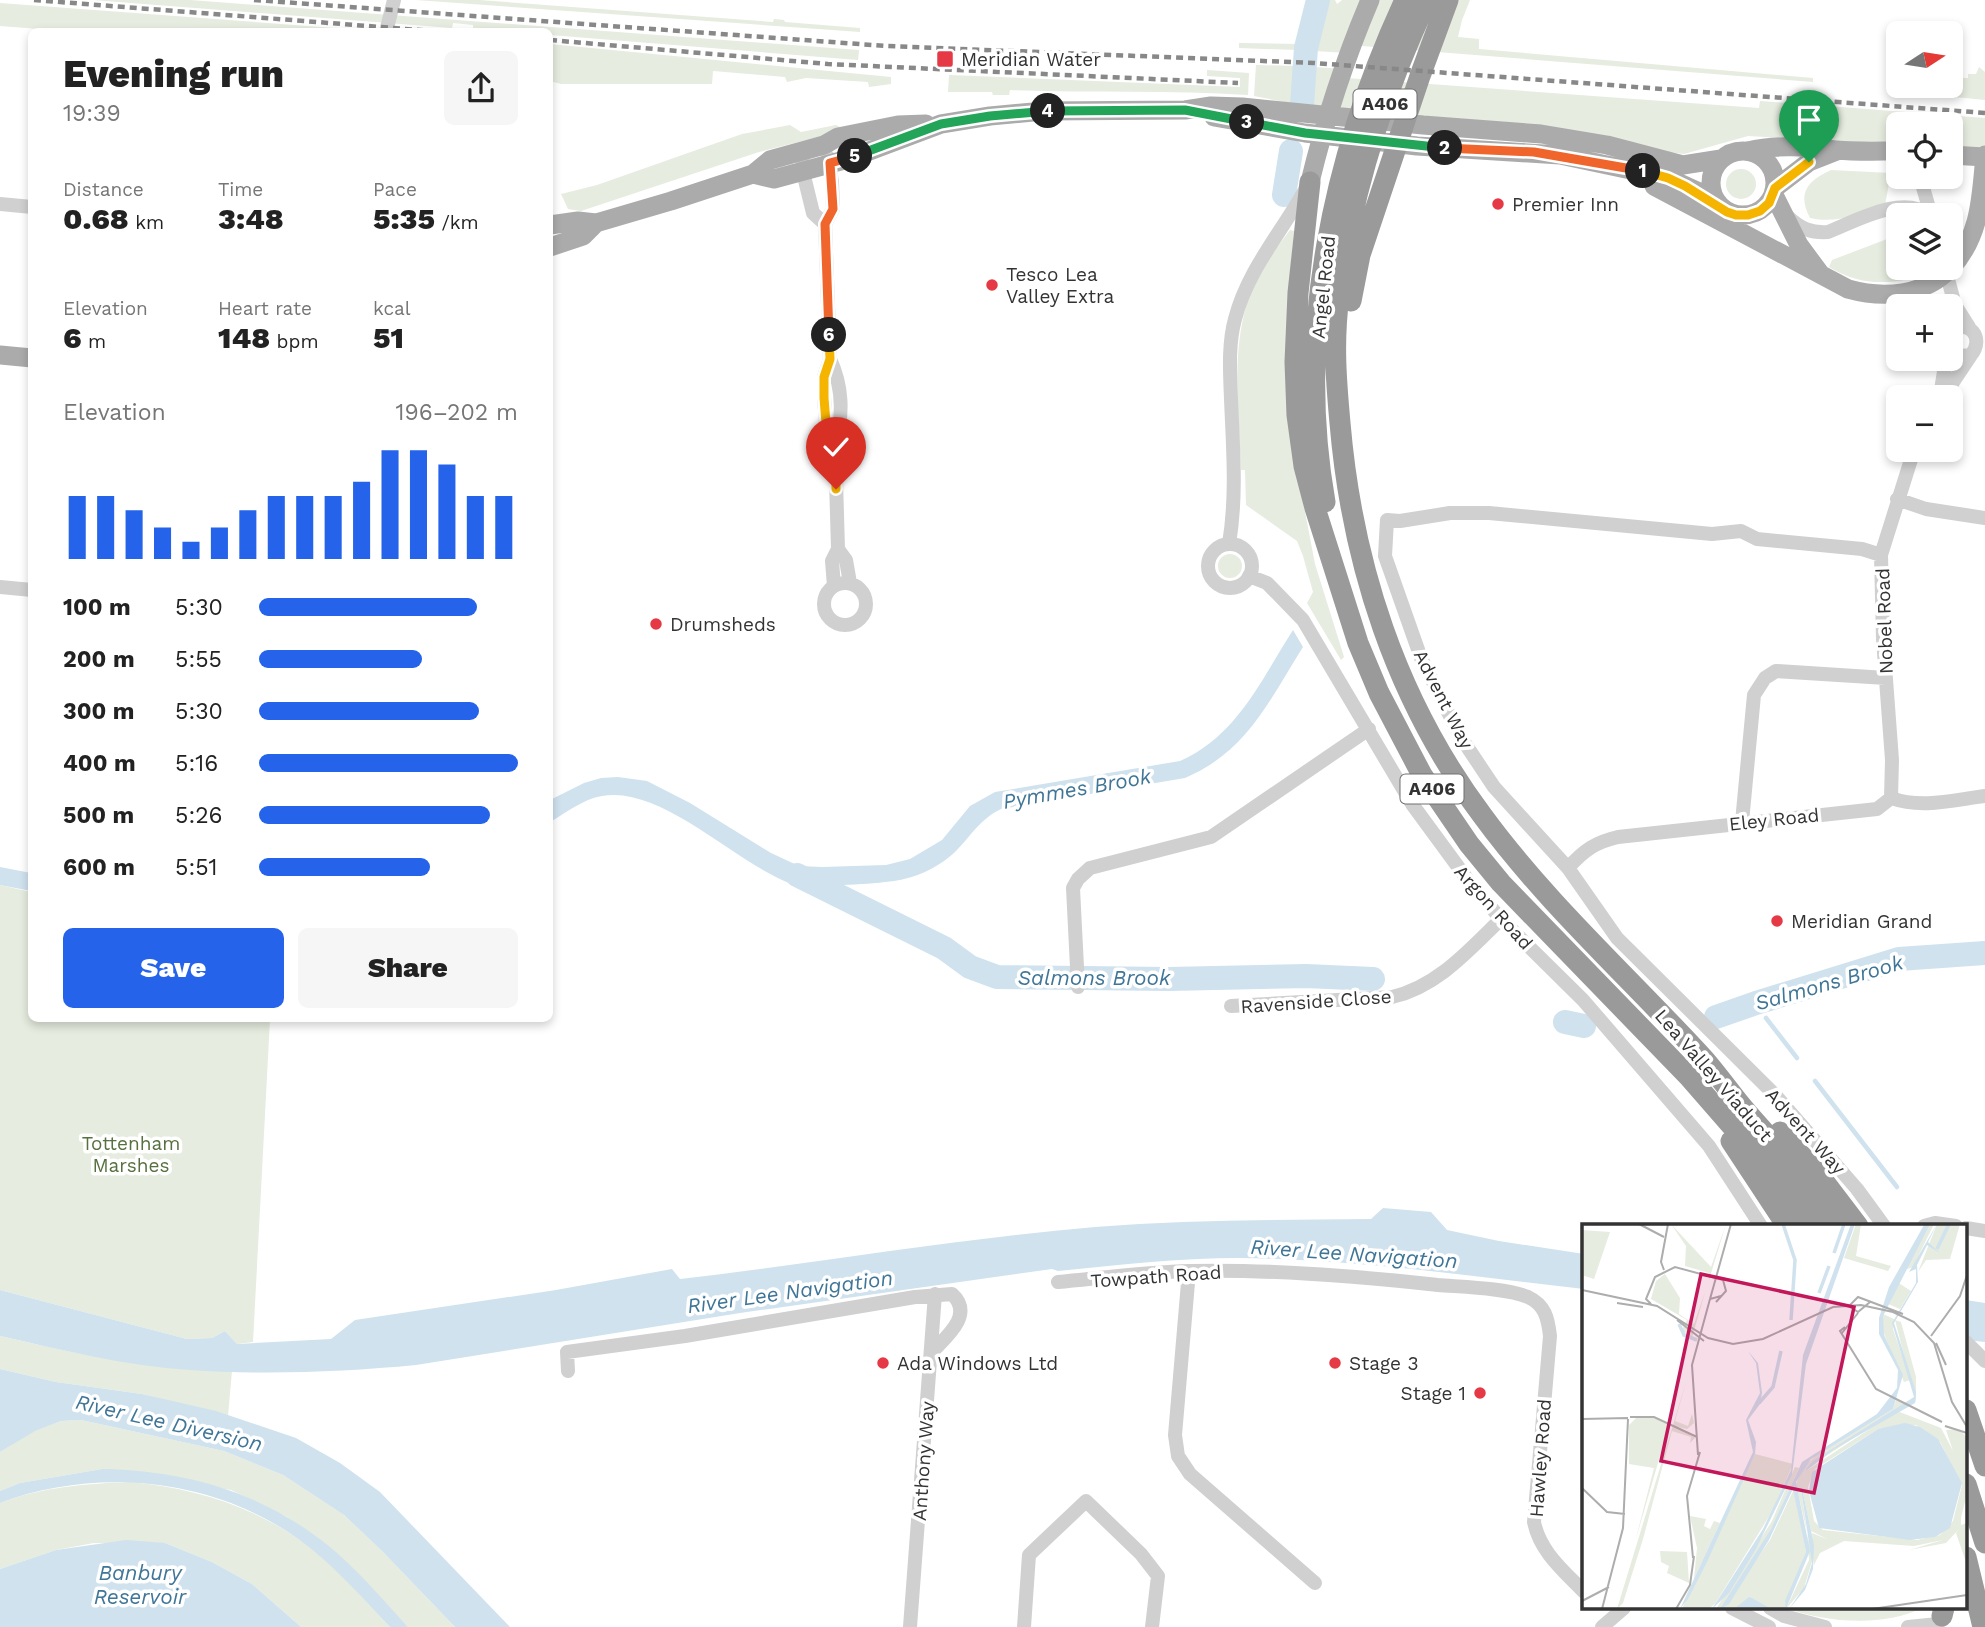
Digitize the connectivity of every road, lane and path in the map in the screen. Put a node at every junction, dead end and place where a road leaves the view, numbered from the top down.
1 (394, 0) edge
2 (1370, 0) edge
3 (1405, 0) edge
4 (1427, 0) edge
5 (1448, 0) edge
6 (387, 28) edge
7 (1185, 110) junction
8 (1838, 150) junction
9 (1748, 151) junction
10 (1886, 151) edge
11 (820, 153) junction
12 (1963, 155) edge
13 (1985, 156) edge
14 (1721, 159) junction
15 (1619, 168) junction
16 (803, 172) junction
17 (753, 174) junction
18 (1305, 194) junction
19 (1776, 197) junction
20 (0, 204) edge
21 (28, 207) edge
22 (1343, 211) junction
23 (1728, 211) junction
24 (1886, 211) edge
25 (596, 223) junction
26 (825, 224) junction
27 (553, 225) edge
28 (553, 246) edge
29 (1963, 253) edge
30 (1801, 265) junction
31 (1822, 275) junction
32 (1934, 280) edge
33 (1963, 314) edge
34 (1976, 328) edge
35 (0, 355) edge
36 (1971, 355) junction
37 (1963, 356) edge
38 (28, 358) edge
39 (1950, 385) edge
40 (1339, 408) junction
41 (1910, 462) edge
42 (1897, 499) junction
43 (1985, 517) edge
44 (1229, 544) junction
45 (838, 549) junction
46 (1881, 555) junction
47 (1249, 576) junction
48 (850, 583) junction
49 (1340, 585) junction
50 (834, 586) junction
51 (0, 587) edge
52 (28, 590) edge
53 (1886, 678) junction
54 (1369, 729) junction
55 (1985, 796) edge
56 (1891, 798) junction
57 (1742, 822) junction
58 (1568, 867) junction
59 (1501, 919) junction
60 (1078, 981) dead end
61 (1231, 1006) dead end
62 (1707, 1063) junction
63 (1690, 1078) junction
64 (1759, 1224) edge
65 (1786, 1224) edge
66 (1809, 1224) edge
67 (1834, 1224) edge
68 (1857, 1224) edge
69 (1883, 1224) edge
70 (1189, 1271) junction
71 (1058, 1282) dead end
72 (935, 1294) junction
73 (1543, 1308) joint
74 (1968, 1344) edge
75 (931, 1353) junction
76 (1985, 1361) edge
77 (568, 1371) dead end
78 (1968, 1415) edge
79 (1985, 1466) edge
80 (1968, 1490) edge
81 (1985, 1543) edge
82 (1968, 1565) edge
83 (1985, 1578) edge
84 (1315, 1583) dead end
85 (1968, 1587) edge
86 (1582, 1590) edge
87 (1621, 1610) edge
88 (1736, 1610) edge
89 (1774, 1610) edge
90 (1942, 1617) edge
91 (1605, 1619) edge
92 (910, 1627) edge
93 (1024, 1627) edge
94 (1152, 1627) edge
95 (1769, 1627) edge
96 (1825, 1627) edge
97 (1908, 1627) edge
98 (1983, 1627) edge

1 - 6 street
2 - 18 main road, A406
3 - 22 highway, Angel Road / A406
4 - 22 highway, Angel Road / A406
5 - 40 highway
7 - 11 main road
7 - 14 main road
7 - 15 main road
8 - 9 main road
8 - 10 main road
8 - 19 main road
9 - 14 main road
9 - 19 main road
11 - 16 main road
11 - 17 main road
11 - 26 street
12 - 13 main road
13 - 29 main road
14 - 23 main road
15 - 23 main road
15 - 30 main road
16 - 17 main road
16 - 26 street
17 - 25 main road
18 - 44 street
18 - 49 highway, A406
19 - 23 main road
19 - 24 street
19 - 31 main road
20 - 21 street
22 - 40 highway, Angel Road / A406
22 - 49 highway, Angel Road / A406
23 - 30 main road
25 - 27 main road
25 - 28 main road
26 - 45 street
30 - 31 main road
31 - 32 main road
33 - 34 street
34 - 36 street
35 - 38 main road
36 - 37 street
36 - 39 street
40 - 62 highway, Lea Valley Viaduct / A406
41 - 42 street, Nobel Road
42 - 43 street
42 - 46 street, Nobel Road
44 - 47 street
44 - 47 street
45 - 48 street
45 - 50 street
46 - 53 street, Nobel Road
46 - 58 street, Advent Way
47 - 54 street, Argon Road
48 - 50 street
48 - 50 street
49 - 63 highway, Lea Valley Viaduct / A406
51 - 52 street
53 - 56 street, Nobel Road
53 - 57 street
54 - 59 street, Argon Road
54 - 60 street
55 - 56 street
56 - 57 street, Eley Road
57 - 58 street, Eley Road
58 - 69 street, Advent Way
59 - 61 street, Ravenside Close
59 - 64 street, Argon Road
62 - 67 highway, Lea Valley Viaduct / A406
62 - 68 highway
63 - 65 highway
63 - 66 highway, Lea Valley Viaduct / A406
70 - 71 street, Towpath Road
70 - 73 street, Towpath Road
70 - 84 street
72 - 75 street, Anthony Way
72 - 75 street
72 - 77 street
73 - 86 street, Hawley Road
74 - 76 street
75 - 92 street, Anthony Way
78 - 79 highway
80 - 81 highway
82 - 98 highway
83 - 85 main road
87 - 91 street
88 - 95 street
89 - 96 street
90 - 97 street
93 - 94 street

